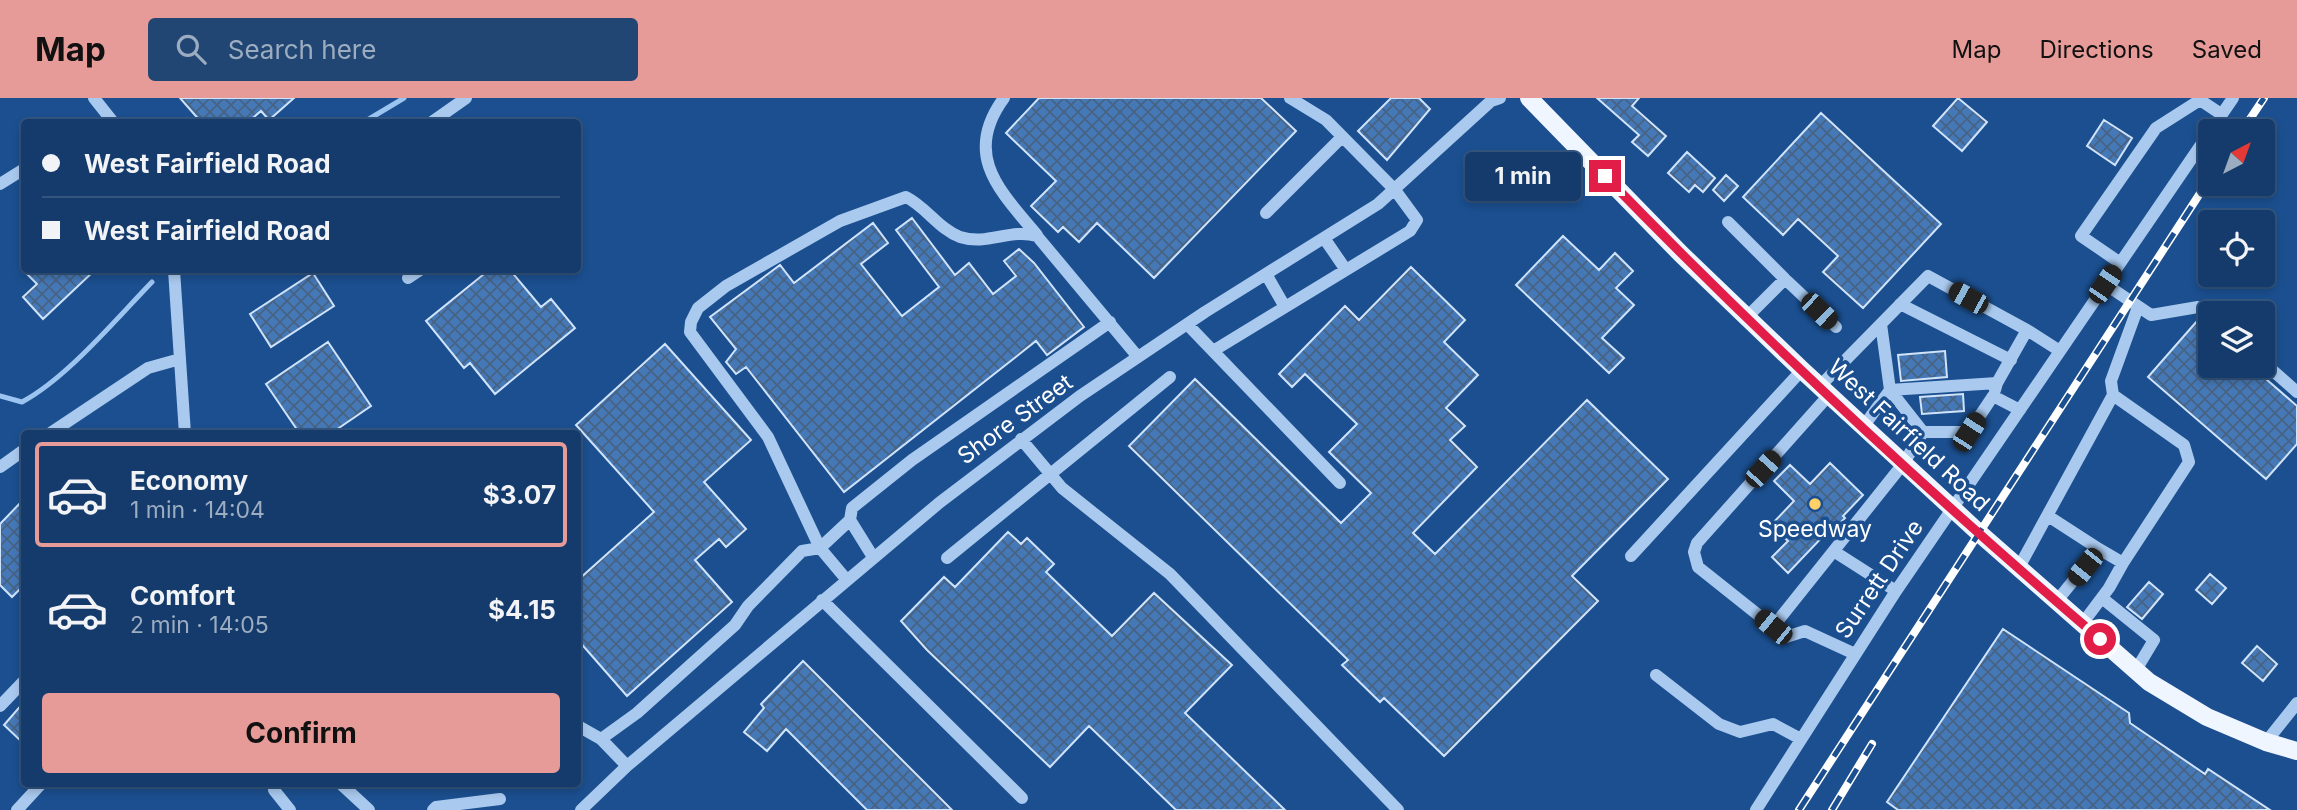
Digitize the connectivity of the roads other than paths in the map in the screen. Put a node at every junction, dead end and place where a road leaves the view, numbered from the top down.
1 (94, 98) edge
2 (466, 98) edge
3 (1004, 98) edge
4 (1290, 98) edge
5 (1500, 98) edge
6 (1529, 98) edge
7 (2233, 98) edge
8 (2221, 114) junction
9 (105, 119) edge
10 (436, 119) edge
11 (1342, 137) junction
12 (21, 171) edge
13 (0, 184) edge
14 (1395, 190) junction
15 (1266, 213) dead end
16 (1728, 222) dead end
17 (1037, 236) junction
18 (1324, 238) junction
19 (2119, 262) junction
20 (1346, 270) junction
21 (174, 273) edge
22 (416, 273) edge
23 (1266, 274) junction
24 (408, 278) dead end
25 (1785, 279) junction
26 (2105, 284) junction
27 (1900, 304) junction
28 (1285, 307) junction
29 (2138, 307) junction
30 (2198, 307) edge
31 (1747, 317) junction
32 (1110, 322) junction
33 (1187, 324) junction
34 (1881, 324) junction
35 (1836, 327) dead end
36 (2027, 330) junction
37 (1213, 351) junction
38 (2060, 351) junction
39 (1138, 357) junction
40 (180, 359) junction
41 (2011, 360) junction
42 (1802, 370) junction
43 (2275, 373) edge
44 (1170, 376) dead end
45 (1995, 389) junction
46 (1890, 390) junction
47 (1825, 391) junction
48 (2297, 392) edge
49 (2113, 395) junction
50 (2020, 410) junction
51 (1863, 427) junction
52 (55, 430) edge
53 (185, 430) edge
54 (1923, 432) junction
55 (1021, 439) junction
56 (21, 452) edge
57 (1903, 464) junction
58 (0, 467) edge
59 (1051, 475) junction
60 (1340, 483) dead end
61 (1952, 508) junction
62 (2048, 516) junction
63 (850, 520) junction
64 (820, 548) junction
65 (2099, 549) junction
66 (1835, 552) junction
67 (1632, 556) dead end
68 (873, 557) junction
69 (947, 558) dead end
70 (2123, 563) junction
71 (2018, 569) junction
72 (846, 579) junction
73 (1896, 591) junction
74 (2102, 598) junction
75 (822, 600) junction
76 (2056, 601) junction
77 (2082, 624) junction
78 (1773, 627) junction
79 (1855, 654) junction
80 (2136, 670) junction
81 (1656, 675) dead end
82 (21, 684) edge
83 (2297, 703) edge
84 (0, 706) edge
85 (581, 728) edge
86 (1800, 738) junction
87 (601, 739) junction
88 (2266, 743) junction
89 (2297, 751) edge
90 (627, 766) junction
91 (38, 787) edge
92 (275, 787) edge
93 (344, 787) edge
94 (1022, 798) dead end
95 (500, 799) dead end
96 (17, 810) edge
97 (290, 810) edge
98 (369, 810) edge
99 (433, 810) edge
100 (581, 810) edge
101 (1398, 810) edge
102 (1756, 810) edge

1 - 9 street
2 - 10 street
3 - 17 street
4 - 11 street
5 - 14 street, Shore Street
6 - 31 main road, West Fairfield Road
7 - 8 street, Surrett Drive
8 - 19 street, Surrett Drive
8 - 19 street
11 - 14 street
11 - 15 street
12 - 13 street
14 - 18 street, Shore Street
14 - 20 street
16 - 25 street
17 - 32 street
17 - 64 street
18 - 20 street
18 - 23 street, Shore Street
19 - 26 street, Surrett Drive
20 - 28 street
21 - 40 street
22 - 24 street
23 - 28 street
23 - 33 street, Shore Street
25 - 31 street
25 - 35 street
26 - 29 street
26 - 38 street, Surrett Drive
27 - 34 street
27 - 36 street
27 - 41 street
28 - 37 street
29 - 30 street
29 - 49 street
31 - 42 main road, West Fairfield Road
32 - 39 street
32 - 63 street
33 - 37 street
33 - 39 street, Shore Street
34 - 46 street
34 - 47 street
36 - 38 street
36 - 41 street
37 - 60 street
38 - 50 street, Surrett Drive
39 - 55 street, Shore Street
40 - 52 street
40 - 53 street
41 - 45 street
42 - 47 main road, West Fairfield Road
42 - 67 street
43 - 48 street
44 - 59 street
45 - 46 street
45 - 50 street
45 - 54 street
46 - 51 street
46 - 54 street
47 - 51 main road, West Fairfield Road
47 - 78 street
49 - 62 street
49 - 70 street
50 - 61 street, Surrett Drive
51 - 57 main road, West Fairfield Road
54 - 57 street
55 - 59 street
55 - 68 street, Shore Street
56 - 58 street
57 - 61 main road, West Fairfield Road
57 - 66 street
59 - 69 street
59 - 101 street
61 - 71 main road, West Fairfield Road
61 - 73 street, Surrett Drive
62 - 65 street
62 - 71 street
63 - 64 street
63 - 68 street
64 - 72 street
64 - 87 street
65 - 70 street
65 - 76 street
66 - 73 street
66 - 78 street
68 - 72 street, Shore Street
70 - 74 street
71 - 76 main road, West Fairfield Road
72 - 75 street, Shore Street
73 - 79 street, Surrett Drive
74 - 77 street
74 - 80 street
75 - 90 street, Shore Street
75 - 94 street
76 - 77 main road, West Fairfield Road
77 - 80 main road, West Fairfield Road
78 - 79 street
79 - 86 street, Surrett Drive
80 - 88 main road, West Fairfield Road
81 - 86 street
82 - 84 street
83 - 88 street
85 - 87 street
86 - 102 street, Surrett Drive
87 - 90 street
88 - 89 main road, West Fairfield Road
90 - 100 street, Shore Street
91 - 96 street
92 - 97 street
93 - 98 street
95 - 99 street

